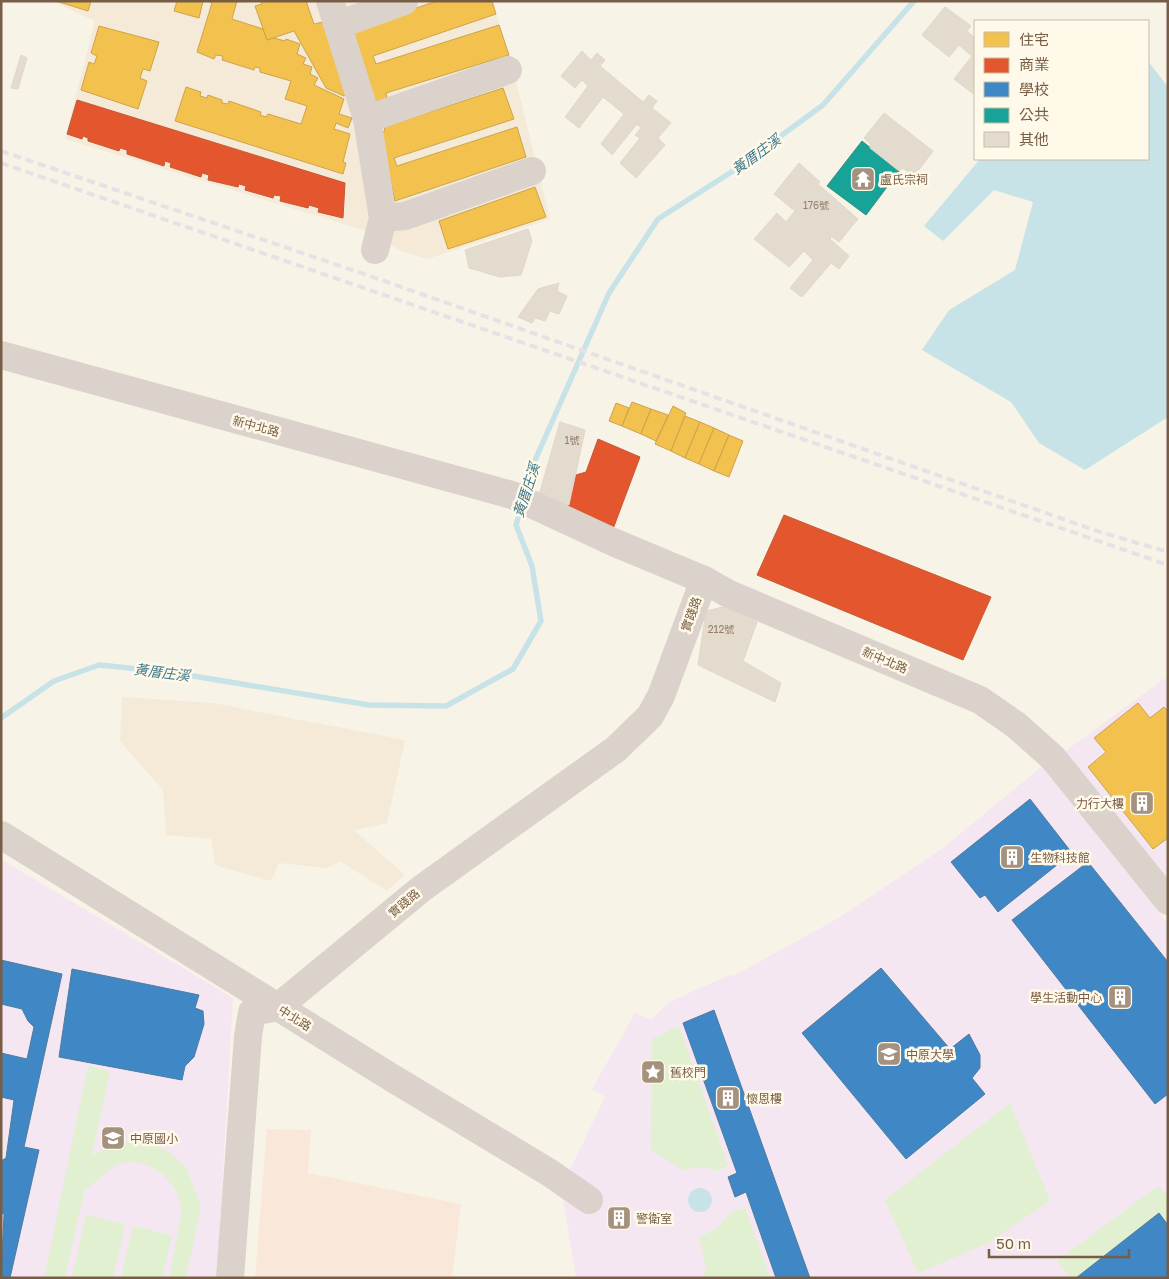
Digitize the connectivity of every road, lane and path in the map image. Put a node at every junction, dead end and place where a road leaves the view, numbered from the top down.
1 (404, 1) edge
2 (334, 13) edge
3 (508, 70) dead end
4 (367, 119) junction
5 (532, 172) dead end
6 (383, 218) junction
7 (375, 250) dead end
8 (1, 356) edge
9 (704, 580) junction
10 (1, 835) edge
11 (1168, 901) edge
12 (278, 1007) junction
13 (589, 1200) dead end
14 (230, 1278) edge

1 - 2 street
2 - 4 street
3 - 4 street
4 - 6 street
5 - 6 street
6 - 7 street
8 - 9 street, 新中北路
9 - 11 street, 新中北路
9 - 12 street, 實踐路
10 - 12 street, 中北路
12 - 13 street, 中北路
12 - 14 street, 實踐路

